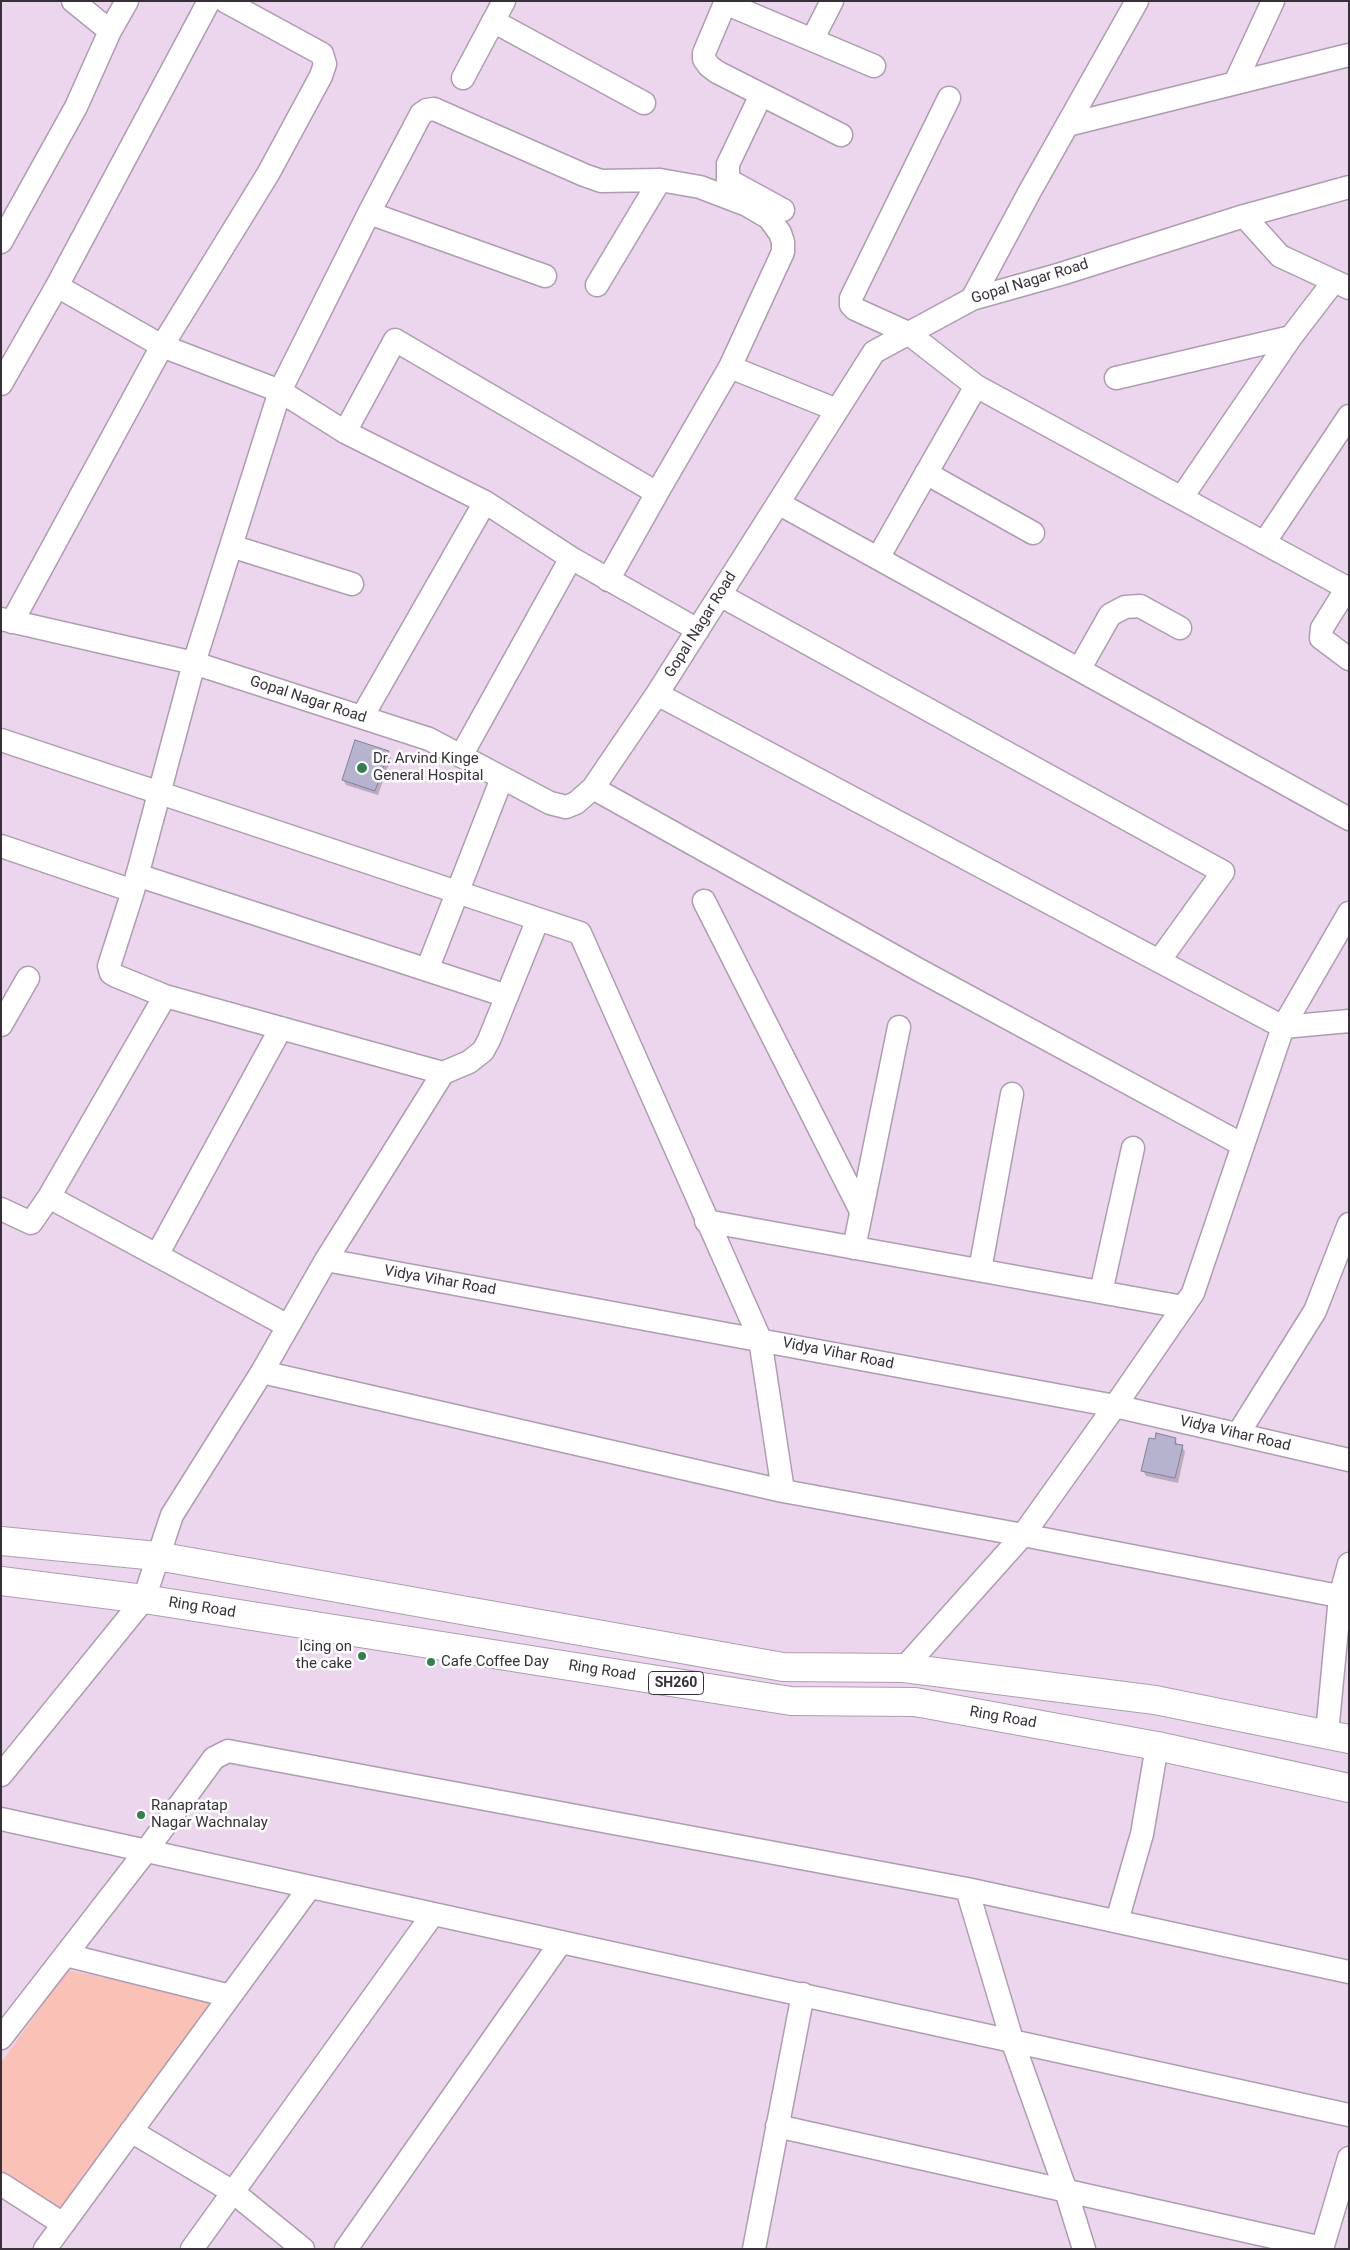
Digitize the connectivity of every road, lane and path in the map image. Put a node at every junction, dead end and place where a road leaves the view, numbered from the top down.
1 (73, 1) edge
2 (127, 1) edge
3 (209, 1) edge
4 (225, 1) edge
5 (504, 1) edge
6 (832, 1) edge
7 (1137, 1) edge
8 (1273, 1) edge
9 (726, 2) edge
10 (493, 21) junction
11 (110, 31) junction
12 (812, 40) junction
13 (1349, 55) edge
14 (874, 66) dead end
15 (463, 78) dead end
16 (1235, 83) junction
17 (761, 95) junction
18 (949, 98) dead end
19 (644, 103) dead end
20 (1067, 125) junction
21 (841, 135) dead end
22 (660, 180) junction
23 (1349, 187) edge
24 (783, 210) dead end
25 (369, 213) junction
26 (1244, 216) junction
27 (1, 242) edge
28 (545, 276) dead end
29 (597, 285) dead end
30 (1341, 285) edge
31 (57, 286) junction
32 (972, 299) junction
33 (908, 333) junction
34 (1291, 337) junction
35 (162, 346) junction
36 (730, 367) junction
37 (1116, 378) dead end
38 (1, 384) edge
39 (976, 386) junction
40 (280, 391) junction
41 (838, 410) junction
42 (1349, 416) edge
43 (345, 432) junction
44 (926, 473) junction
45 (657, 493) junction
46 (1182, 497) junction
47 (485, 502) junction
48 (778, 503) junction
49 (1033, 532) dead end
50 (1264, 543) junction
51 (231, 546) junction
52 (570, 558) junction
53 (878, 558) junction
54 (608, 580) junction
55 (352, 584) dead end
56 (720, 595) junction
57 (7, 620) edge
58 (1180, 628) dead end
59 (698, 630) junction
60 (1349, 659) edge
61 (194, 663) junction
62 (1080, 668) junction
63 (657, 694) junction
64 (362, 718) junction
65 (1, 740) edge
66 (461, 756) junction
67 (502, 778) junction
68 (593, 788) junction
69 (160, 792) junction
70 (1349, 819) edge
71 (1, 846) edge
72 (135, 883) junction
73 (457, 891) junction
74 (704, 901) dead end
75 (1349, 913) edge
76 (538, 919) junction
77 (1159, 961) junction
78 (427, 970) junction
79 (28, 978) dead end
80 (166, 996) junction
81 (507, 996) junction
82 (1349, 1021) edge
83 (1, 1025) edge
84 (899, 1027) dead end
85 (1283, 1027) junction
86 (281, 1028) junction
87 (443, 1073) junction
88 (1012, 1094) dead end
89 (1243, 1145) junction
90 (1133, 1148) dead end
91 (49, 1197) junction
92 (1, 1209) edge
93 (861, 1211) junction
94 (706, 1221) junction
95 (1349, 1224) edge
96 (854, 1248) junction
97 (157, 1255) junction
98 (326, 1260) junction
99 (980, 1270) junction
100 (1101, 1292) junction
101 (1184, 1307) junction
102 (288, 1326) junction
103 (760, 1339) junction
104 (262, 1372) junction
105 (1115, 1406) junction
106 (1238, 1434) junction
107 (1349, 1460) edge
108 (783, 1491) junction
109 (1023, 1535) junction
110 (1, 1541) edge
111 (157, 1556) junction
112 (1349, 1564) edge
113 (1, 1581) edge
114 (1344, 1597) edge
115 (144, 1599) junction
116 (904, 1668) junction
117 (1338, 1736) edge
118 (1157, 1746) junction
119 (1, 1775) edge
120 (1349, 1788) edge
121 (1, 1819) edge
122 (146, 1851) junction
123 (310, 1887) junction
124 (967, 1889) junction
125 (433, 1914) junction
126 (1117, 1921) junction
127 (561, 1942) junction
128 (66, 1955) junction
129 (1349, 1972) edge
130 (802, 1994) junction
131 (230, 1996) junction
132 (1, 2038) edge
133 (1012, 2040) junction
134 (1349, 2115) edge
135 (777, 2126) junction
136 (131, 2131) junction
137 (1349, 2158) edge
138 (1, 2184) edge
139 (1066, 2191) junction
140 (233, 2192) junction
141 (63, 2224) junction
142 (1322, 2248) edge
143 (45, 2249) edge
144 (192, 2249) edge
145 (304, 2249) edge
146 (346, 2249) edge
147 (754, 2249) edge
148 (1084, 2249) edge

1 - 11 street
2 - 11 street
3 - 31 street
4 - 35 street
5 - 10 street
6 - 12 street
7 - 20 street
8 - 16 street
9 - 12 street
9 - 17 street
10 - 15 street
10 - 19 street
11 - 27 street
12 - 14 street
13 - 16 street
16 - 20 street
17 - 21 street
17 - 24 street
18 - 33 street
20 - 32 street
22 - 25 street
22 - 29 street
22 - 36 street
23 - 26 street, Gopal Nagar Road
25 - 28 street
25 - 40 street
26 - 30 street
26 - 32 street, Gopal Nagar Road
30 - 34 street
31 - 35 street
31 - 38 street
32 - 33 street, Gopal Nagar Road
33 - 39 street
33 - 41 street, Gopal Nagar Road
34 - 37 street
34 - 46 street
35 - 40 street
35 - 57 street
36 - 41 street
36 - 45 street
39 - 44 street
39 - 46 street
40 - 43 street
40 - 51 street
41 - 48 street, Gopal Nagar Road
42 - 50 street
43 - 45 street
43 - 47 street
44 - 49 street
44 - 53 street
45 - 54 street
46 - 50 street
47 - 52 street
47 - 64 street
48 - 53 street
48 - 56 street, Gopal Nagar Road
50 - 60 street
51 - 55 street
51 - 61 street
52 - 54 street
52 - 66 street
53 - 62 street
54 - 59 street
56 - 59 street, Gopal Nagar Road
56 - 77 street
57 - 61 street, Gopal Nagar Road
58 - 62 street
59 - 63 street, Gopal Nagar Road
61 - 64 street, Gopal Nagar Road
61 - 69 street
62 - 70 street
63 - 68 street, Gopal Nagar Road
63 - 77 street
64 - 66 street, Gopal Nagar Road
65 - 69 street
66 - 67 street, Gopal Nagar Road
67 - 68 street, Gopal Nagar Road
67 - 73 street
68 - 89 street
69 - 72 street
69 - 73 street
71 - 72 street
72 - 78 street
72 - 80 street
73 - 76 street
73 - 78 street
74 - 93 street
75 - 85 street
76 - 81 street
76 - 94 street
77 - 85 street
78 - 81 street
79 - 83 street
80 - 86 street
80 - 91 street
81 - 87 street
82 - 85 street
84 - 93 street
85 - 89 street
86 - 87 street
86 - 97 street
87 - 98 street
88 - 99 street
89 - 101 street
90 - 100 street
91 - 92 street
91 - 97 street
93 - 96 street
94 - 96 street
94 - 103 street
95 - 106 street
96 - 99 street
97 - 102 street
98 - 102 street
98 - 103 street, Vidya Vihar Road
99 - 100 street
100 - 101 street
101 - 105 street
102 - 104 street
103 - 105 street, Vidya Vihar Road
103 - 108 street
104 - 108 street
104 - 111 street
105 - 106 street, Vidya Vihar Road
105 - 109 street
106 - 107 street, Vidya Vihar Road
108 - 109 street
109 - 114 street
109 - 116 street
110 - 111 main road, SH260
111 - 115 street
111 - 116 main road, SH260
112 - 114 street
113 - 115 main road, Ring Road / SH260
114 - 117 street
115 - 118 main road, Ring Road / SH260
115 - 119 street
116 - 117 main road, SH260
118 - 120 main road, Ring Road / SH260
118 - 126 street
121 - 122 street
122 - 123 street
122 - 124 street
122 - 128 street
123 - 125 street
123 - 131 street
124 - 126 street
124 - 133 street
125 - 127 street
125 - 140 street
126 - 129 street
127 - 130 street
127 - 146 street
128 - 131 street
128 - 132 street
130 - 133 street
130 - 135 street
131 - 136 street
133 - 134 street
133 - 139 street
135 - 139 street
135 - 147 street
136 - 140 street
136 - 141 street
137 - 142 street
138 - 141 street
139 - 142 street
139 - 148 street
140 - 144 street
140 - 145 street
141 - 143 street

